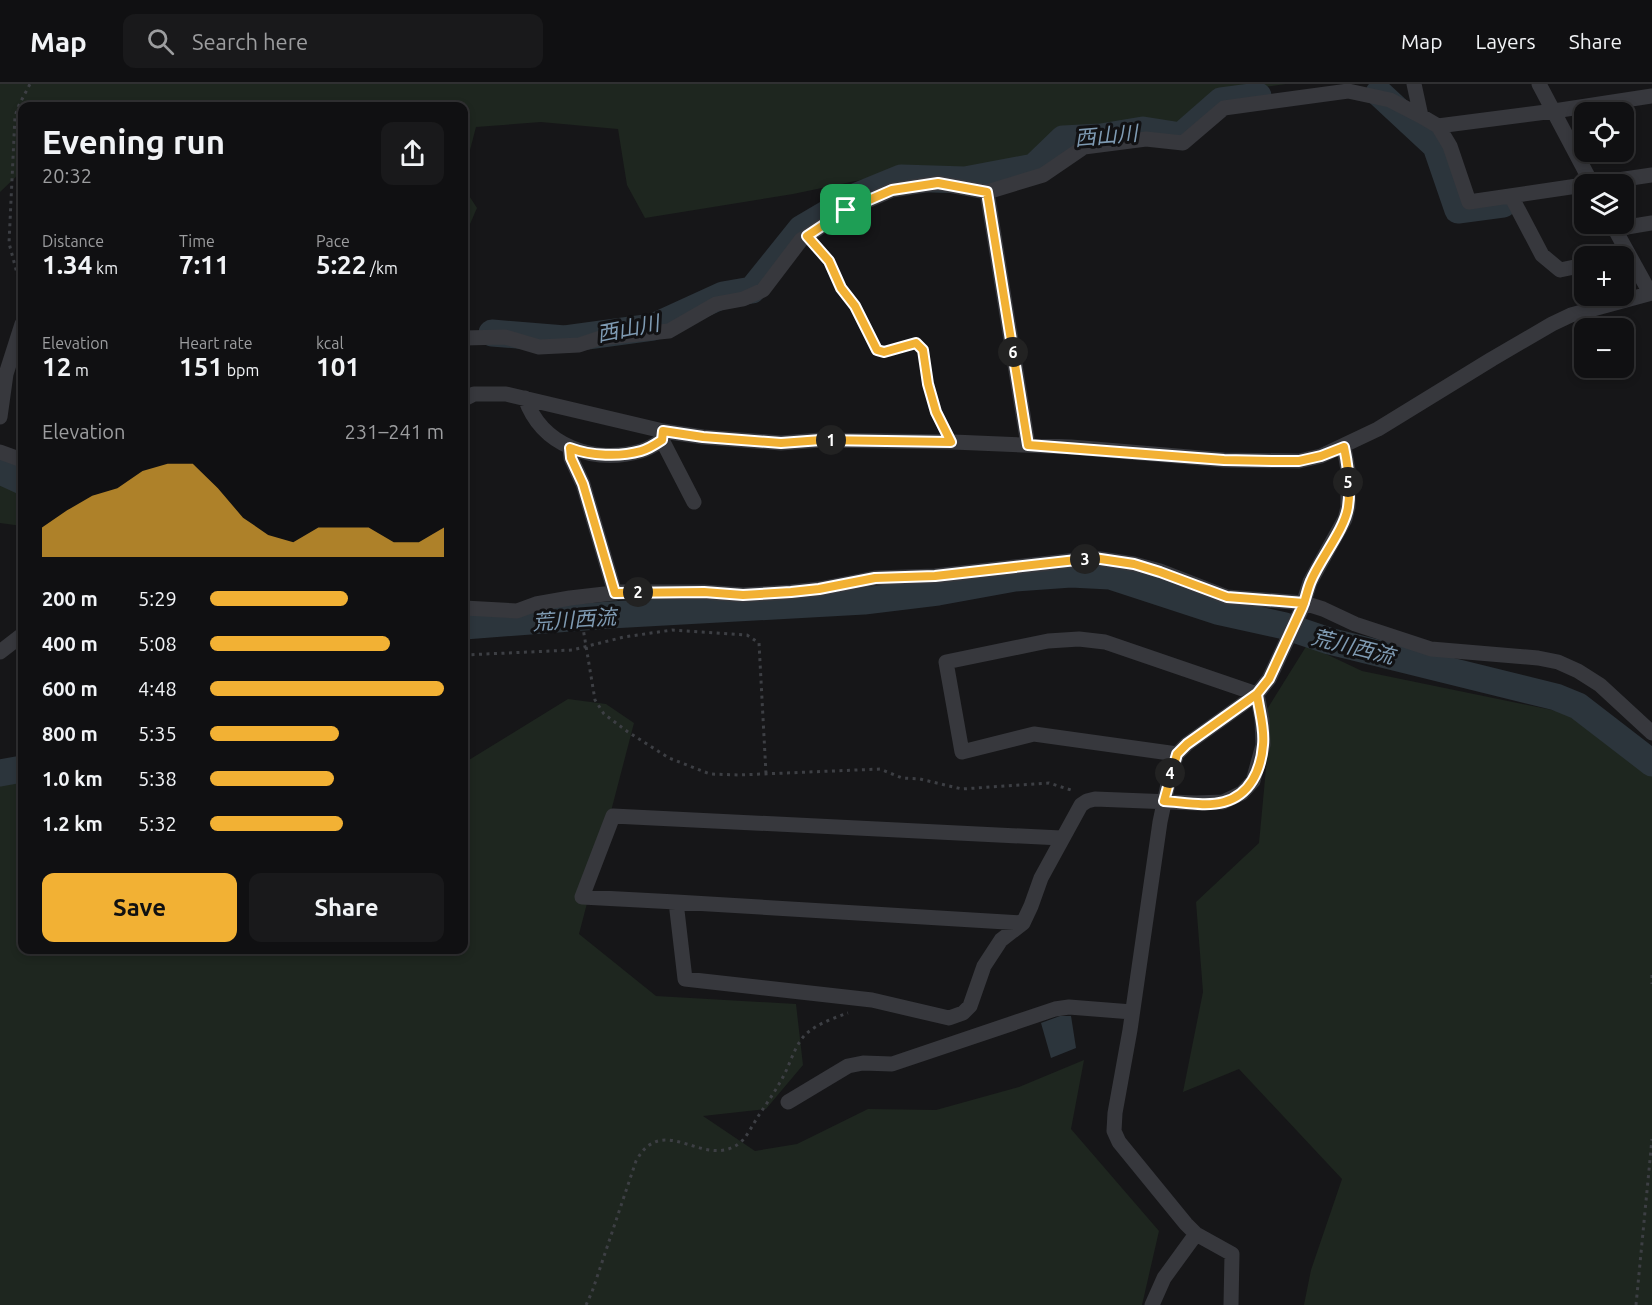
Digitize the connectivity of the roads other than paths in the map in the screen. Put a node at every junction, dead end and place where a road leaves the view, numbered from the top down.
1 (1414, 84) edge
2 (1539, 84) edge
3 (1652, 96) edge
4 (1554, 111) junction
5 (1421, 116) junction
6 (1438, 126) junction
7 (1586, 174) edge
8 (1652, 176) edge
9 (1634, 178) edge
10 (1574, 187) edge
11 (987, 192) junction
12 (1512, 196) junction
13 (1652, 223) edge
14 (1634, 224) edge
15 (1574, 267) edge
16 (1634, 268) edge
17 (1651, 293) edge
18 (18, 336) edge
19 (468, 338) edge
20 (469, 397) edge
21 (525, 398) junction
22 (0, 417) edge
23 (662, 436) junction
24 (1028, 445) junction
25 (1344, 447) junction
26 (570, 448) junction
27 (0, 452) edge
28 (18, 459) edge
29 (694, 502) dead end
30 (615, 593) junction
31 (1303, 606) junction
32 (468, 608) edge
33 (18, 637) edge
34 (0, 652) edge
35 (1257, 694) junction
36 (1652, 733) edge
37 (1177, 754) junction
38 (1164, 801) junction
39 (1061, 838) junction
40 (676, 902) junction
41 (1023, 923) junction
42 (1132, 1012) junction
43 (788, 1102) dead end
44 (1196, 1234) junction
45 (1152, 1305) edge
46 (1230, 1305) edge

1 - 5 street
2 - 4 street
3 - 4 street
4 - 6 street
4 - 7 street
5 - 6 street
5 - 11 street
6 - 12 street
8 - 9 street
10 - 12 street
11 - 19 street
11 - 24 street
12 - 15 street
13 - 14 street
16 - 17 street
17 - 25 street
18 - 22 street
20 - 21 street
21 - 23 street
21 - 26 street
23 - 24 street
23 - 26 street
23 - 29 street
24 - 25 street
25 - 31 street
26 - 30 street
27 - 28 street
30 - 31 street
30 - 32 street
31 - 35 street
31 - 36 street
33 - 34 street
35 - 37 street
35 - 37 street
35 - 38 street
37 - 38 street
38 - 39 street
38 - 42 street
39 - 40 street
39 - 41 street
40 - 41 street
40 - 41 street
42 - 43 street
42 - 44 street
44 - 45 street
44 - 46 street

